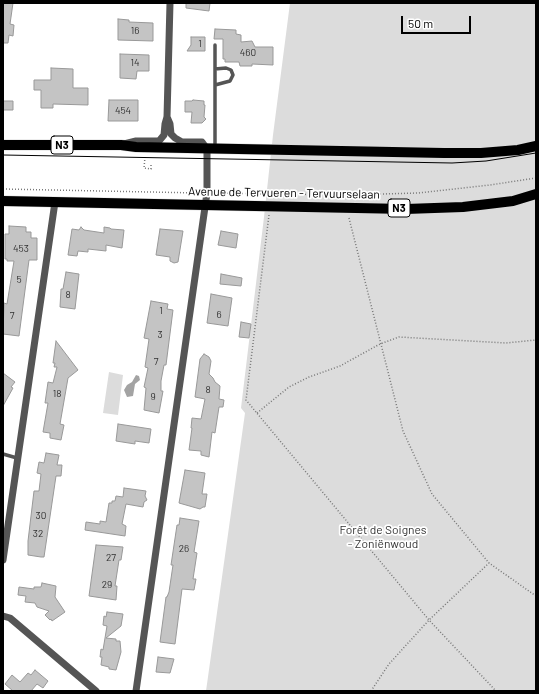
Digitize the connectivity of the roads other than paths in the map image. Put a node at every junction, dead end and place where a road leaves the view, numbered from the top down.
1 (170, 3) edge
2 (215, 45) dead end
3 (215, 69) junction
4 (215, 85) junction
5 (167, 117) junction
6 (3, 145) edge
7 (121, 145) junction
8 (536, 146) edge
9 (211, 149) junction
10 (536, 194) edge
11 (3, 201) edge
12 (55, 202) junction
13 (205, 205) junction
14 (3, 454) edge
15 (18, 458) junction
16 (3, 560) edge
17 (3, 616) edge
18 (96, 691) edge
19 (136, 691) edge

1 - 5 street
2 - 3 lane
3 - 4 lane
3 - 4 lane
4 - 9 lane
5 - 7 street
5 - 9 street
6 - 7 main road, N3
7 - 9 main road, N3
8 - 9 main road, N3
9 - 13 street
10 - 13 main road, Avenue de Tervueren - Tervuurselaan / N3
11 - 12 main road, N3
12 - 13 main road, Avenue de Tervueren - Tervuurselaan / N3
12 - 15 street
13 - 19 street
14 - 15 lane
15 - 16 street
17 - 18 street

